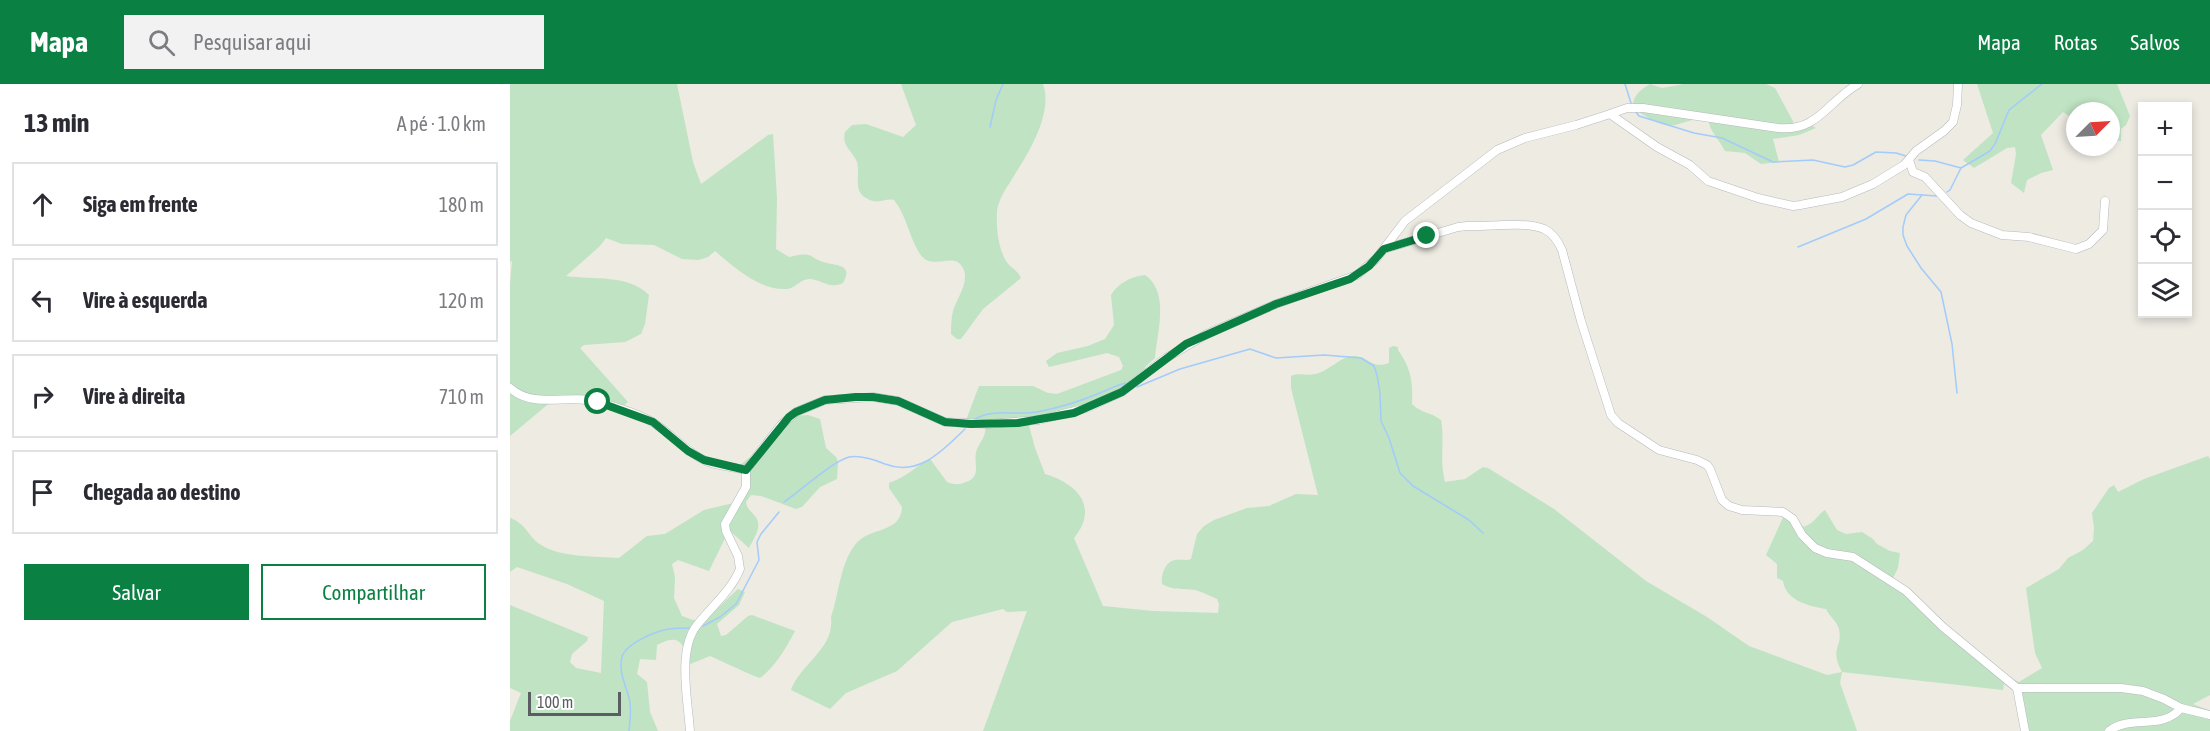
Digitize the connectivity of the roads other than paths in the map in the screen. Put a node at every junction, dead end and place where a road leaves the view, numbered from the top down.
1 (1858, 84) edge
2 (1958, 84) edge
3 (1610, 114) junction
4 (1908, 160) junction
5 (2105, 201) dead end
6 (1384, 249) junction
7 (510, 388) edge
8 (746, 470) junction
9 (2017, 688) junction
10 (2181, 708) junction
11 (2210, 715) edge
12 (690, 731) edge
13 (2025, 731) edge
14 (2109, 731) edge

1 - 3 street
2 - 4 street
3 - 4 street
3 - 6 street
4 - 5 street
6 - 8 street
6 - 9 street
7 - 8 street
8 - 12 street
9 - 10 street
9 - 13 street
10 - 11 street
10 - 14 street

